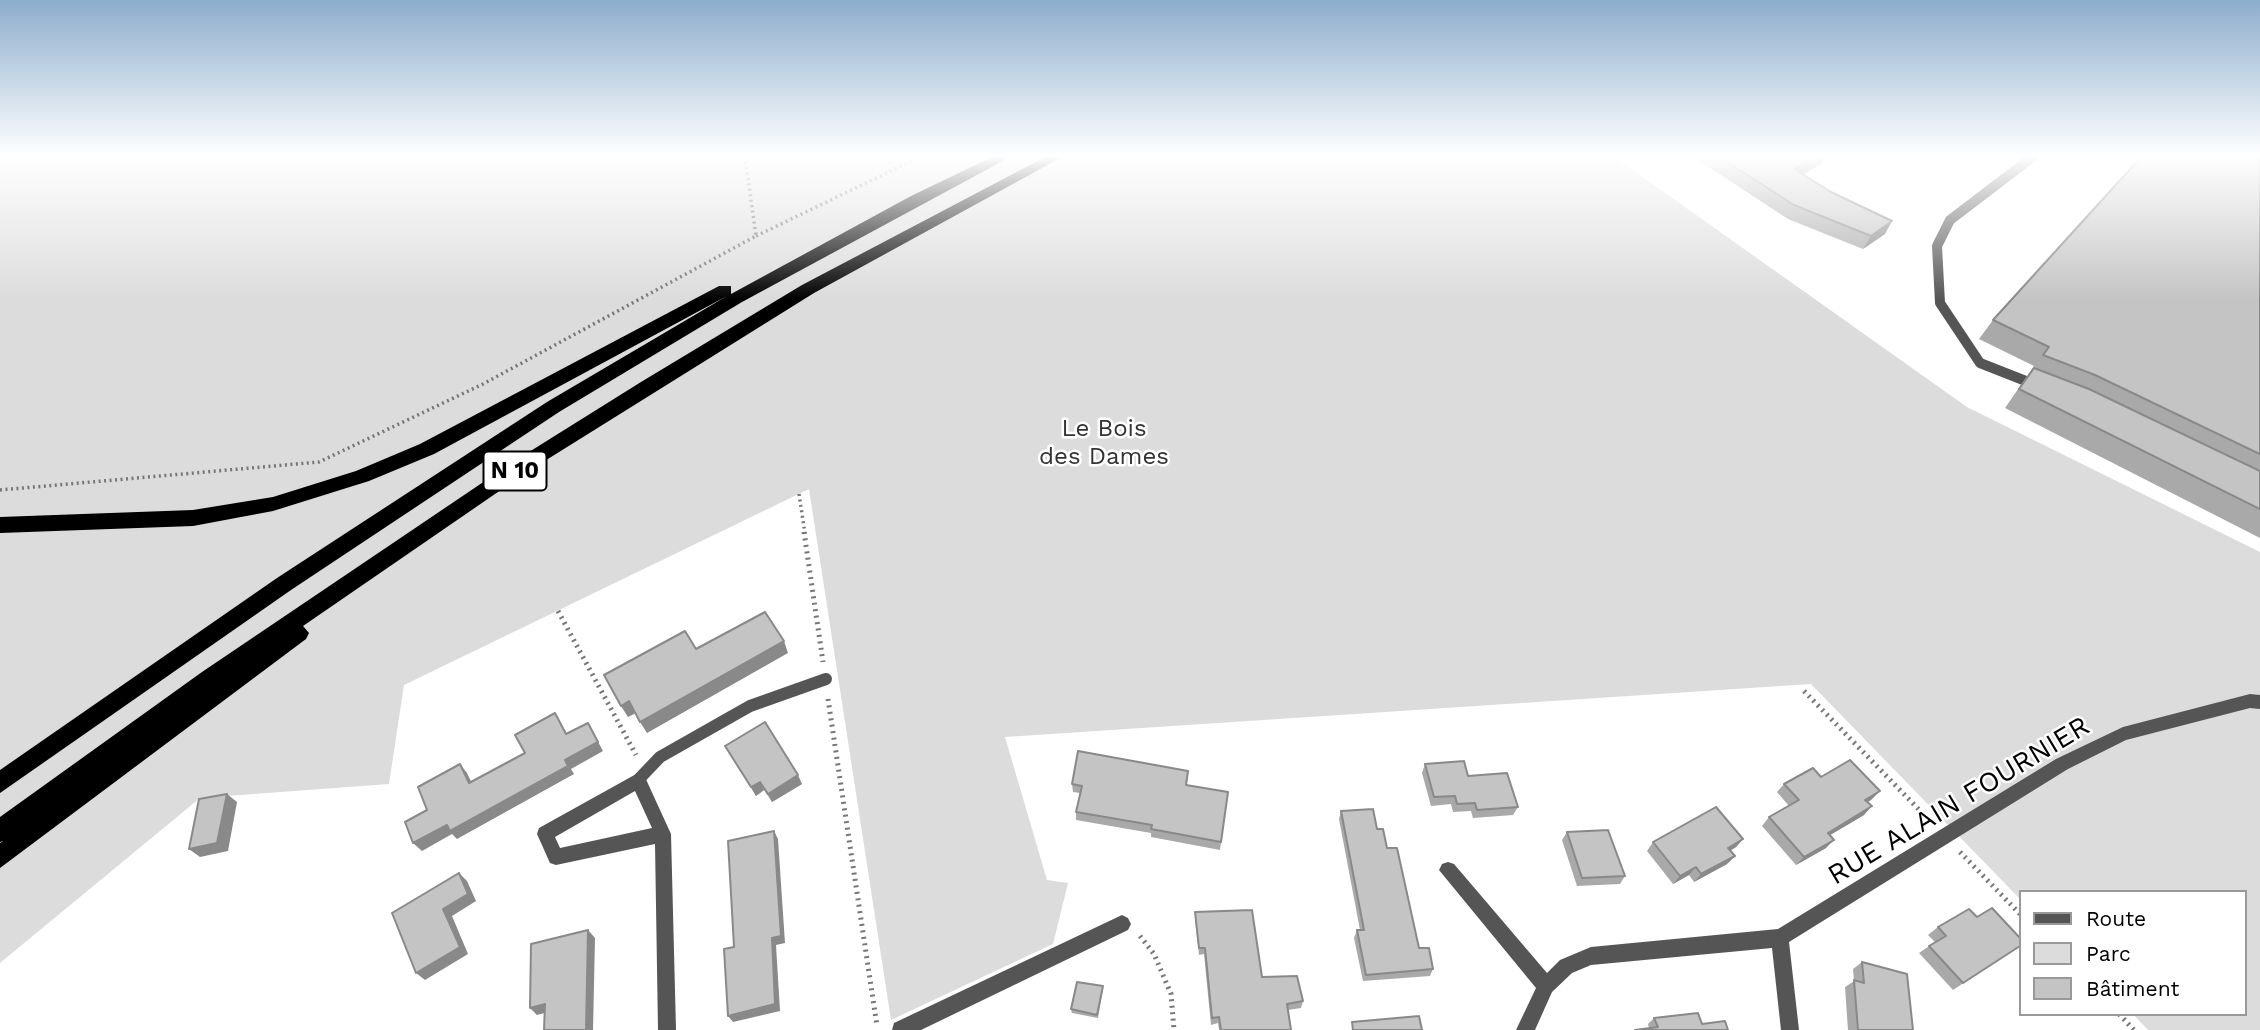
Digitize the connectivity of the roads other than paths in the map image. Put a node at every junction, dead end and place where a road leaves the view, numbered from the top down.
1 (905, 204) edge
2 (909, 204) edge
3 (967, 204) edge
4 (1971, 204) edge
5 (2052, 392) edge
6 (520, 467) junction
7 (0, 525) edge
8 (826, 679) road end
9 (2260, 702) edge
10 (641, 776) junction
11 (0, 783) edge
12 (0, 831) edge
13 (663, 834) junction
14 (0, 857) edge
15 (1448, 870) dead end
16 (1122, 924) road end
17 (1780, 938) junction
18 (1546, 986) junction
19 (667, 1030) edge
20 (901, 1030) edge
21 (1525, 1030) edge
22 (1790, 1030) edge

1 - 7 highway
2 - 11 highway, N 10
3 - 6 highway, N 10
4 - 5 lane
6 - 12 highway, N 10
6 - 14 highway
8 - 10 lane
9 - 17 street, RUE ALAIN FOURNIER
10 - 13 street
10 - 13 street
13 - 19 street
15 - 18 street
16 - 20 street
17 - 18 street
17 - 22 street
18 - 21 street

